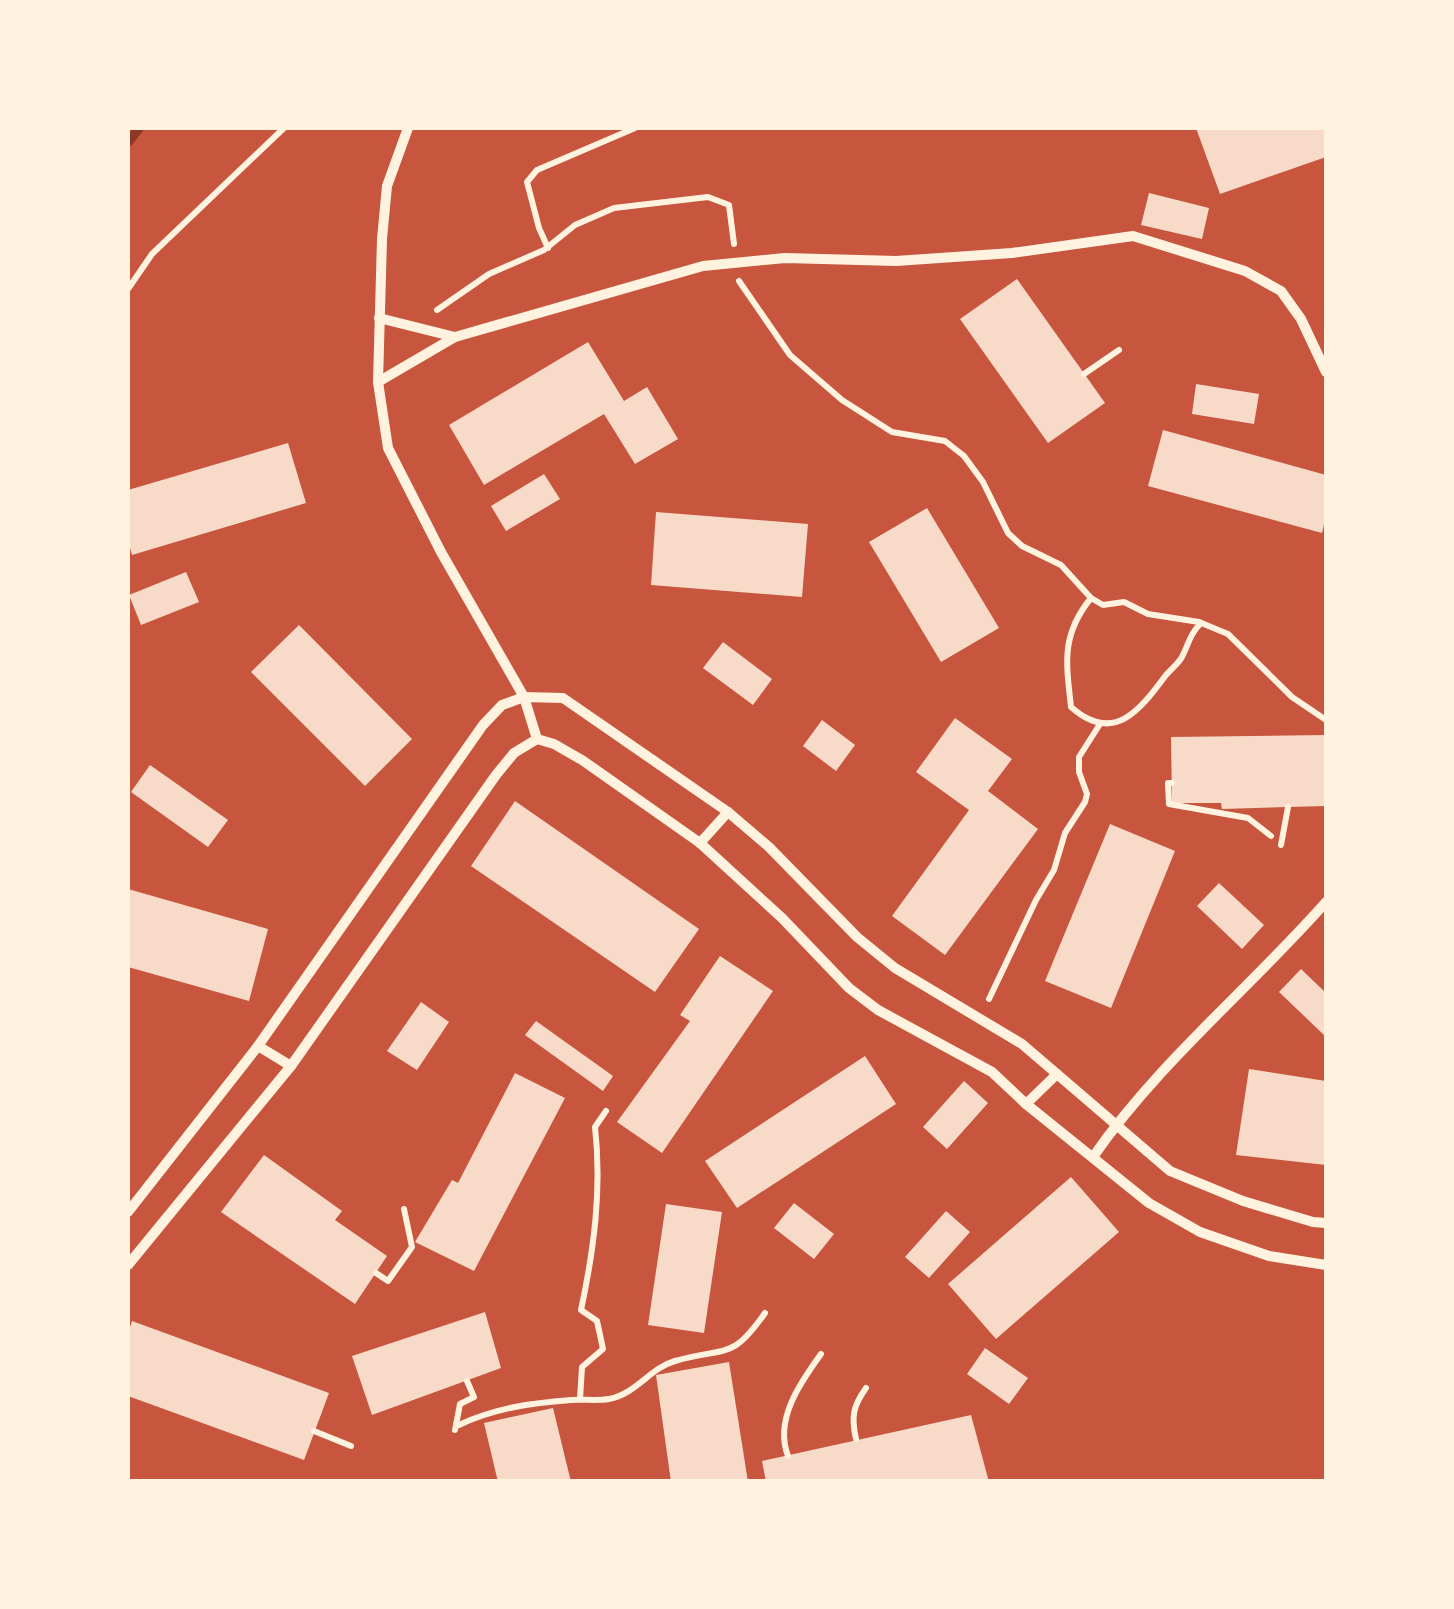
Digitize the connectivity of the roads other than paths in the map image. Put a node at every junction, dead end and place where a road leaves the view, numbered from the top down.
1 (408, 128) edge
2 (380, 318) junction
3 (455, 336) junction
4 (1326, 372) edge
5 (378, 382) junction
6 (524, 697) junction
7 (537, 739) junction
8 (728, 812) junction
9 (700, 843) junction
10 (1326, 902) edge
11 (258, 1046) junction
12 (291, 1066) junction
13 (1057, 1074) junction
14 (1026, 1104) junction
15 (1116, 1124) junction
16 (1092, 1156) junction
17 (128, 1212) edge
18 (1326, 1222) edge
19 (128, 1265) edge
20 (1326, 1265) edge

1 - 2 street
2 - 3 street
2 - 5 street
3 - 4 street
3 - 5 street
5 - 6 street
6 - 7 street
6 - 8 street
6 - 11 street
7 - 9 street
7 - 12 street
8 - 9 street
8 - 13 street
9 - 14 street
10 - 15 street
11 - 12 street
11 - 17 street
12 - 19 street
13 - 14 street
13 - 15 street
14 - 16 street
15 - 16 street
15 - 18 street
16 - 20 street

